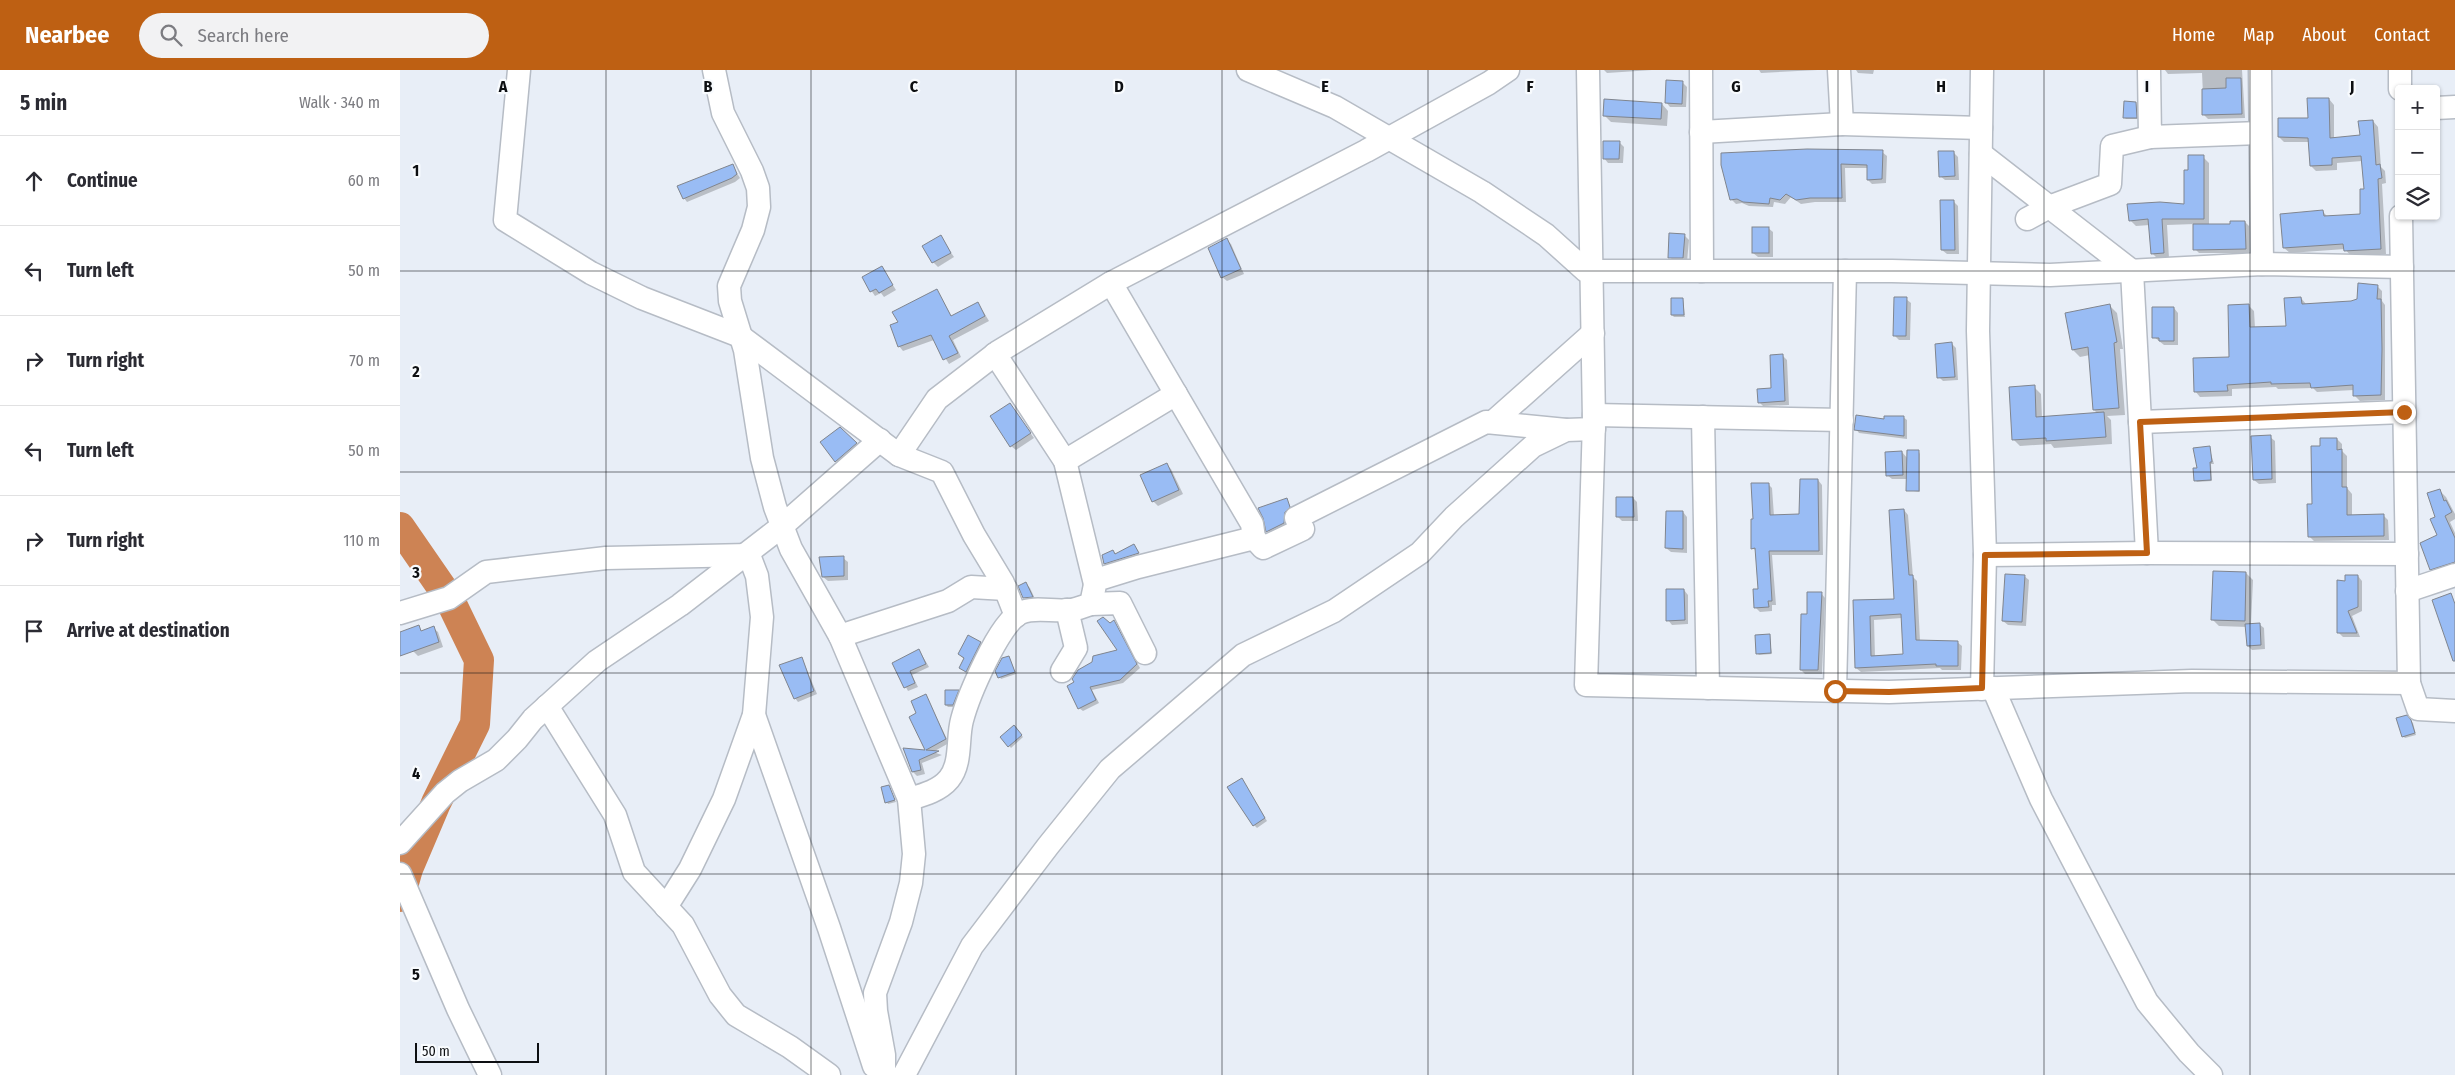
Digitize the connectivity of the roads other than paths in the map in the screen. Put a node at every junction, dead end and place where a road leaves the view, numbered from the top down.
1 (519, 70) edge
2 (714, 70) edge
3 (1248, 70) edge
4 (1508, 70) edge
5 (1588, 70) edge
6 (1701, 70) edge
7 (1838, 70) edge
8 (1982, 70) edge
9 (2149, 70) edge
10 (2260, 70) edge
11 (2400, 70) edge
12 (2400, 85) edge
13 (2455, 107) edge
14 (2440, 108) edge
15 (1842, 124) junction
16 (1981, 128) junction
17 (1701, 132) junction
18 (2260, 133) junction
19 (2150, 137) junction
20 (1389, 138) junction
21 (1981, 154) junction
22 (2049, 206) junction
23 (2027, 219) dead end
24 (2401, 220) edge
25 (2262, 264) junction
26 (2402, 267) junction
27 (1591, 271) junction
28 (1702, 271) junction
29 (1846, 271) junction
30 (2132, 271) junction
31 (1979, 273) junction
32 (1111, 284) junction
33 (1593, 333) junction
34 (740, 336) junction
35 (995, 354) junction
36 (1176, 394) junction
37 (2404, 412) junction
38 (1703, 418) junction
39 (1842, 420) junction
40 (1493, 422) junction
41 (1594, 422) junction
42 (2140, 422) junction
43 (1566, 430) junction
44 (880, 440) junction
45 (899, 455) junction
46 (1065, 460) junction
47 (781, 527) junction
48 (1254, 538) junction
49 (2147, 553) junction
50 (2407, 554) junction
51 (745, 555) junction
52 (1985, 555) junction
53 (2455, 576) edge
54 (1006, 589) junction
55 (2407, 591) junction
56 (1093, 594) junction
57 (1067, 610) junction
58 (400, 614) edge
59 (1016, 616) junction
60 (840, 636) junction
61 (1145, 653) dead end
62 (1062, 672) dead end
63 (2409, 683) junction
64 (1708, 688) junction
65 (1988, 688) junction
66 (1835, 691) junction
67 (547, 706) junction
68 (2455, 711) edge
69 (754, 715) junction
70 (908, 799) junction
71 (400, 843) edge
72 (400, 874) edge
73 (666, 907) junction
74 (490, 1075) edge
75 (829, 1075) edge
76 (876, 1075) edge
77 (884, 1075) edge
78 (904, 1075) edge
79 (2211, 1075) edge

1 - 34 street
2 - 34 street
3 - 20 street
4 - 20 street
5 - 27 street
6 - 17 street
7 - 15 street
8 - 16 street
9 - 19 street
10 - 18 street
11 - 12 street
13 - 14 street
15 - 16 street
15 - 17 street
16 - 21 street
17 - 28 street
18 - 19 street
18 - 25 street
19 - 22 street
20 - 27 street
20 - 32 street
21 - 22 street
21 - 31 street
22 - 23 street
22 - 30 street
24 - 26 street
25 - 26 street
25 - 30 street
26 - 37 street
27 - 28 street
27 - 33 street
28 - 29 street
29 - 31 street
29 - 39 street
30 - 31 street
30 - 42 street
31 - 52 street
32 - 35 street
32 - 36 street
33 - 40 street
33 - 41 street
34 - 44 street
34 - 47 street
35 - 45 street
35 - 46 street
36 - 46 street
36 - 48 street
37 - 42 street
37 - 50 street
38 - 39 street
38 - 41 street
38 - 64 street
39 - 66 street
40 - 43 street
40 - 48 street
41 - 43 street
41 - 64 street
42 - 49 street
43 - 78 street
44 - 45 street
44 - 47 street
45 - 54 street
46 - 56 street
47 - 51 street
47 - 60 street
48 - 56 street
49 - 50 street
49 - 52 street
50 - 55 street
51 - 58 street
51 - 67 street
51 - 69 street
52 - 65 street
53 - 55 street
54 - 59 street
54 - 60 street
55 - 63 street
56 - 57 street
56 - 61 street
57 - 59 street
57 - 62 street
59 - 70 street
60 - 70 street
63 - 65 street
63 - 68 street
64 - 66 street
65 - 66 street
65 - 79 street
67 - 71 street
67 - 73 street
69 - 73 street
69 - 76 street
70 - 77 street
72 - 74 street
73 - 75 street

